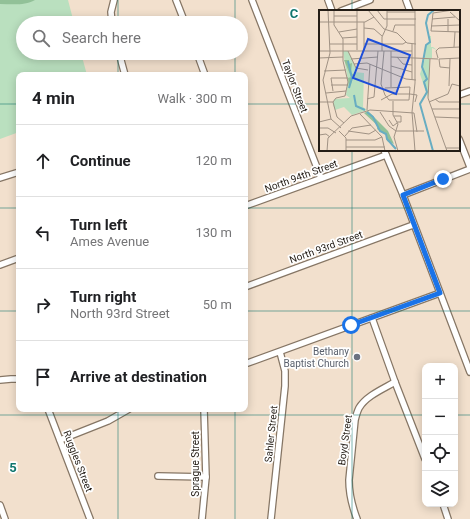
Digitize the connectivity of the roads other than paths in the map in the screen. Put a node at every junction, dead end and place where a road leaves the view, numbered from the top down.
1 (176, 0) edge
2 (252, 0) edge
3 (328, 0) edge
4 (370, 0) edge
5 (406, 0) edge
6 (114, 2) edge
7 (332, 10) edge
8 (344, 10) edge
9 (410, 10) edge
10 (112, 16) edge
11 (182, 16) edge
12 (121, 60) edge
13 (199, 60) edge
14 (123, 72) edge
15 (204, 72) edge
16 (470, 91) edge
17 (460, 95) edge
18 (460, 142) edge
19 (385, 152) edge
20 (470, 168) edge
21 (16, 173) edge
22 (0, 178) edge
23 (321, 178) junction
24 (403, 195) junction
25 (248, 205) edge
26 (414, 225) junction
27 (16, 259) edge
28 (0, 265) edge
29 (248, 286) edge
30 (440, 293) junction
31 (372, 318) junction
32 (280, 352) junction
33 (248, 363) edge
34 (470, 372) edge
35 (16, 379) edge
36 (0, 380) edge
37 (395, 382) junction
38 (49, 412) edge
39 (123, 412) edge
40 (204, 412) edge
41 (60, 440) junction
42 (422, 451) edge
43 (158, 476) dead end
44 (206, 478) junction
45 (0, 505) edge
46 (444, 507) edge
47 (5, 519) edge
48 (90, 519) edge
49 (202, 519) edge
50 (271, 519) edge
51 (357, 519) edge
52 (448, 519) edge

1 - 11 street
2 - 23 street, Taylor Street
3 - 7 street
4 - 8 street
5 - 9 street
6 - 10 street
12 - 14 street
13 - 15 street
16 - 17 street
18 - 20 street
19 - 23 street, North 94th Street
19 - 24 street
20 - 24 street
21 - 22 street
23 - 25 street, North 94th Street
24 - 26 street
26 - 29 street, North 93rd Street
26 - 30 street
27 - 28 street
30 - 31 street
30 - 34 street
31 - 32 street
31 - 37 street
32 - 33 street
32 - 50 street, Sahler Street
35 - 36 street
37 - 42 street
37 - 51 street, Boyd Street
38 - 41 street, Ruggles Street
39 - 41 street
40 - 44 street, Sprague Street
41 - 48 street, Ruggles Street
43 - 44 street
44 - 49 street, Sprague Street
45 - 47 street
46 - 52 street

